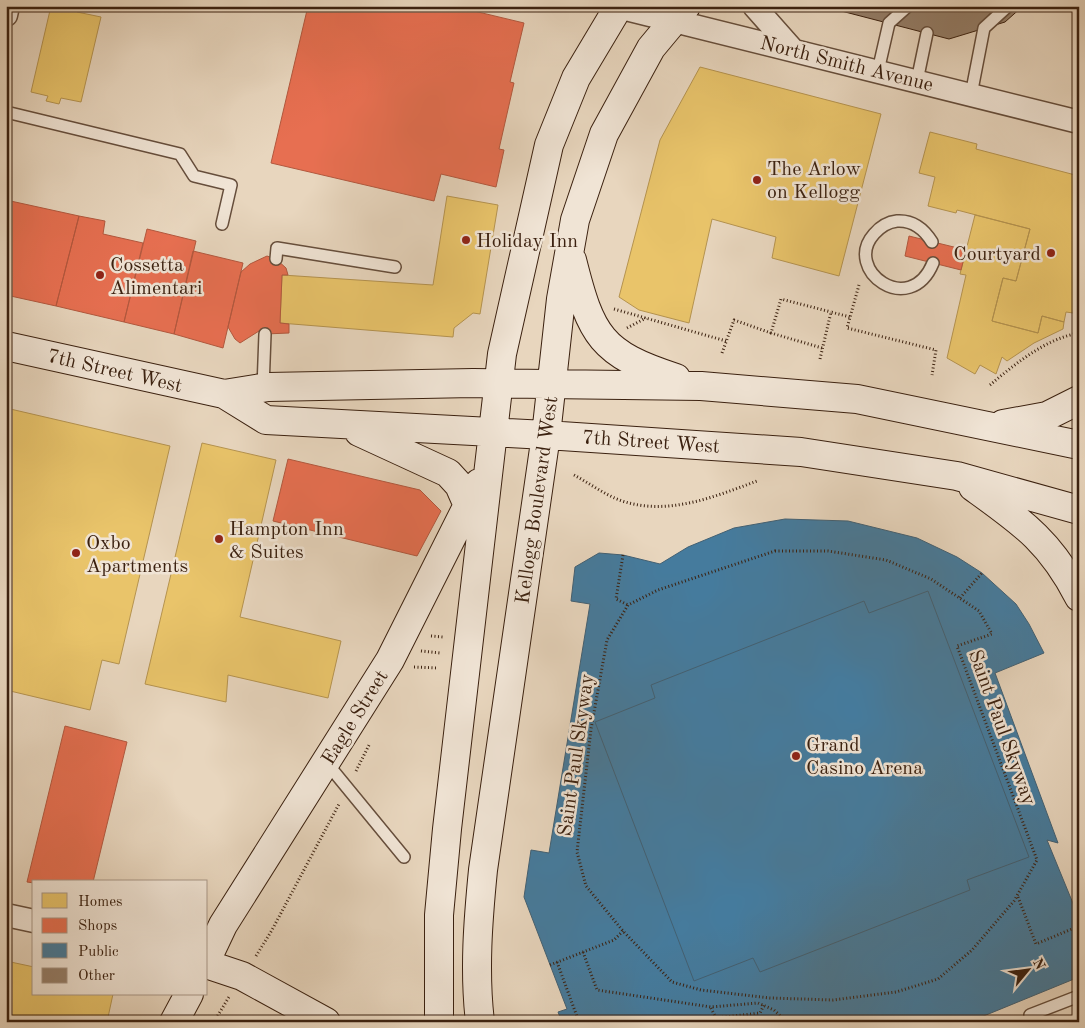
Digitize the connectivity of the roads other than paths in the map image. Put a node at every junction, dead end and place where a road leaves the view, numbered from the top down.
1 (8, 6) edge
2 (754, 6) edge
3 (908, 6) edge
4 (1008, 6) edge
5 (617, 7) edge
6 (680, 13) edge
7 (6, 15) edge
8 (926, 33) dead end
9 (793, 50) junction
10 (878, 70) junction
11 (917, 80) junction
12 (971, 94) junction
13 (6, 112) edge
14 (1079, 122) edge
15 (222, 224) dead end
16 (932, 242) dead end
17 (570, 252) junction
18 (276, 259) dead end
19 (933, 263) dead end
20 (395, 267) dead end
21 (265, 334) dead end
22 (6, 346) edge
23 (497, 383) junction
24 (552, 385) junction
25 (702, 386) junction
26 (263, 388) junction
27 (224, 394) junction
28 (1079, 400) edge
29 (346, 426) junction
30 (988, 427) junction
31 (492, 433) junction
32 (546, 434) junction
33 (1079, 445) edge
34 (488, 464) junction
35 (957, 476) junction
36 (468, 505) junction
37 (1079, 510) edge
38 (480, 535) junction
39 (1079, 597) edge
40 (326, 762) junction
41 (404, 857) dead end
42 (6, 915) edge
43 (32, 921) edge
44 (208, 959) edge
45 (208, 964) edge
46 (188, 996) edge
47 (1079, 996) edge
48 (1030, 1014) dead end
49 (174, 1022) edge
50 (326, 1022) edge
51 (438, 1022) edge
52 (480, 1022) edge

1 - 7 street
2 - 9 street
3 - 10 lane
4 - 12 lane
5 - 6 street, North Smith Avenue
5 - 23 main road
6 - 9 street, North Smith Avenue
6 - 17 main road, Kellogg Boulevard West
8 - 11 lane
9 - 10 street, North Smith Avenue
10 - 11 street, North Smith Avenue
11 - 12 street, North Smith Avenue
12 - 14 street, North Smith Avenue
13 - 15 lane
16 - 19 lane
17 - 24 main road, Kellogg Boulevard West
17 - 25 main road
18 - 20 lane
21 - 26 lane
22 - 27 main road, 7th Street West
23 - 24 main road, 7th Street West
23 - 26 main road, 7th Street West
23 - 31 main road
24 - 25 main road, 7th Street West
24 - 32 main road, Kellogg Boulevard West
25 - 30 main road, 7th Street West
26 - 27 main road, 7th Street West
27 - 29 main road, 7th Street West
28 - 30 main road
29 - 31 main road, 7th Street West
29 - 36 main road
30 - 33 main road, 7th Street West
31 - 32 main road, 7th Street West
31 - 34 main road
32 - 35 main road, 7th Street West
32 - 52 main road, Kellogg Boulevard West
34 - 36 main road, Eagle Street
34 - 38 main road
35 - 37 main road, 7th Street West
35 - 39 main road
36 - 38 main road
36 - 40 main road, Eagle Street
38 - 51 main road
40 - 41 lane
40 - 44 main road, Eagle Street
42 - 43 street
45 - 50 main road
46 - 49 main road
47 - 48 lane

